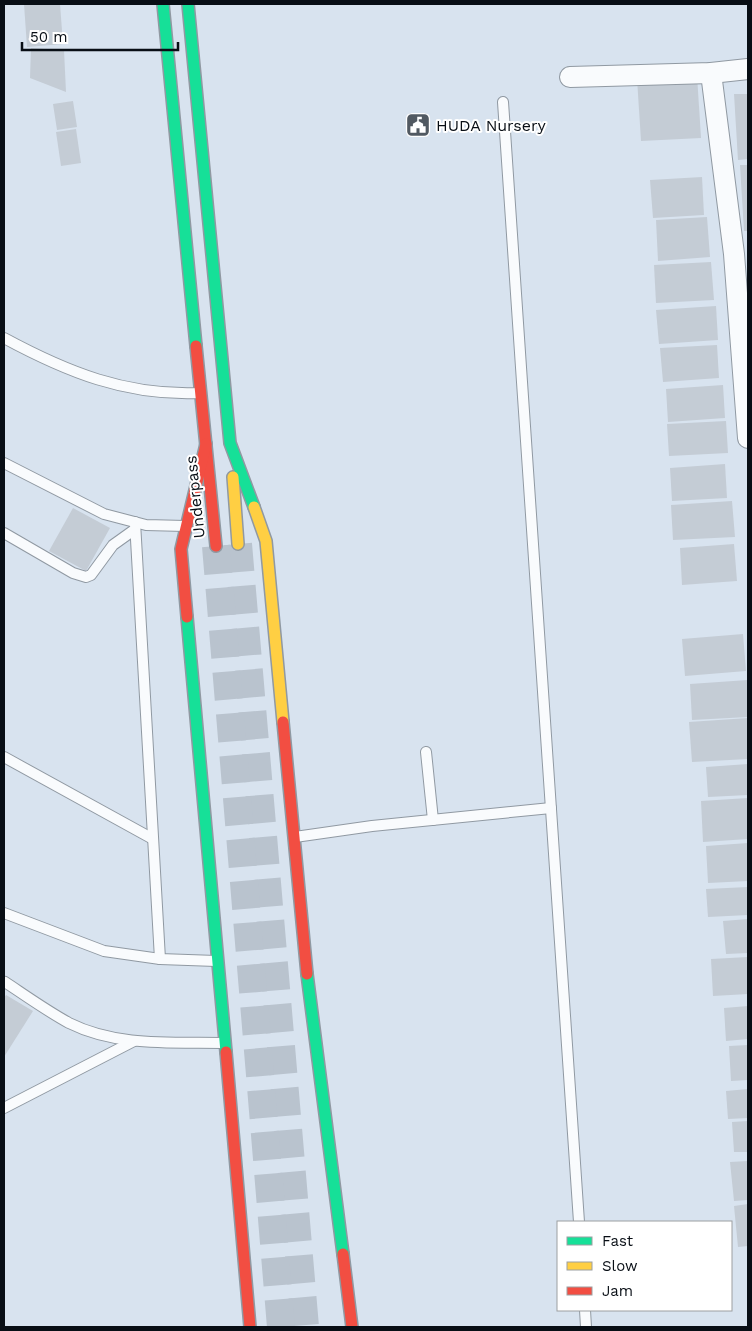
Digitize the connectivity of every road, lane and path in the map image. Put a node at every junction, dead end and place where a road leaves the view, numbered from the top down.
1 (163, 4) edge
2 (188, 4) edge
3 (748, 69) edge
4 (711, 73) junction
5 (570, 77) dead end
6 (503, 102) dead end
7 (741, 254) edge
8 (4, 338) edge
9 (200, 393) junction
10 (748, 438) edge
11 (230, 443) junction
12 (206, 444) junction
13 (4, 463) edge
14 (134, 526) junction
15 (185, 526) junction
16 (4, 533) edge
17 (238, 544) tunnel mouth
18 (216, 546) tunnel mouth
19 (426, 752) dead end
20 (4, 757) edge
21 (551, 808) junction
22 (433, 820) junction
23 (294, 837) junction
24 (153, 839) junction
25 (4, 912) edge
26 (160, 959) junction
27 (216, 961) junction
28 (4, 983) edge
29 (134, 1041) junction
30 (223, 1043) junction
31 (4, 1108) edge
32 (579, 1221) edge
33 (585, 1311) edge
34 (250, 1327) edge
35 (352, 1327) edge
36 (586, 1327) edge

1 - 9 main road, Underpass
2 - 11 main road
3 - 4 street
4 - 5 street
4 - 7 street
6 - 21 lane
7 - 10 street
8 - 9 lane
9 - 12 main road, Underpass
11 - 17 main road
11 - 23 main road
12 - 15 main road
12 - 18 main road, Underpass
13 - 14 lane
14 - 15 lane
14 - 16 lane
14 - 24 lane
15 - 27 main road
19 - 22 lane
20 - 24 lane
21 - 22 lane
21 - 32 lane
22 - 23 lane
23 - 35 main road
24 - 26 lane
25 - 26 lane
26 - 27 lane
27 - 30 main road
28 - 29 lane
29 - 30 lane
29 - 31 lane
30 - 34 main road
33 - 36 lane

